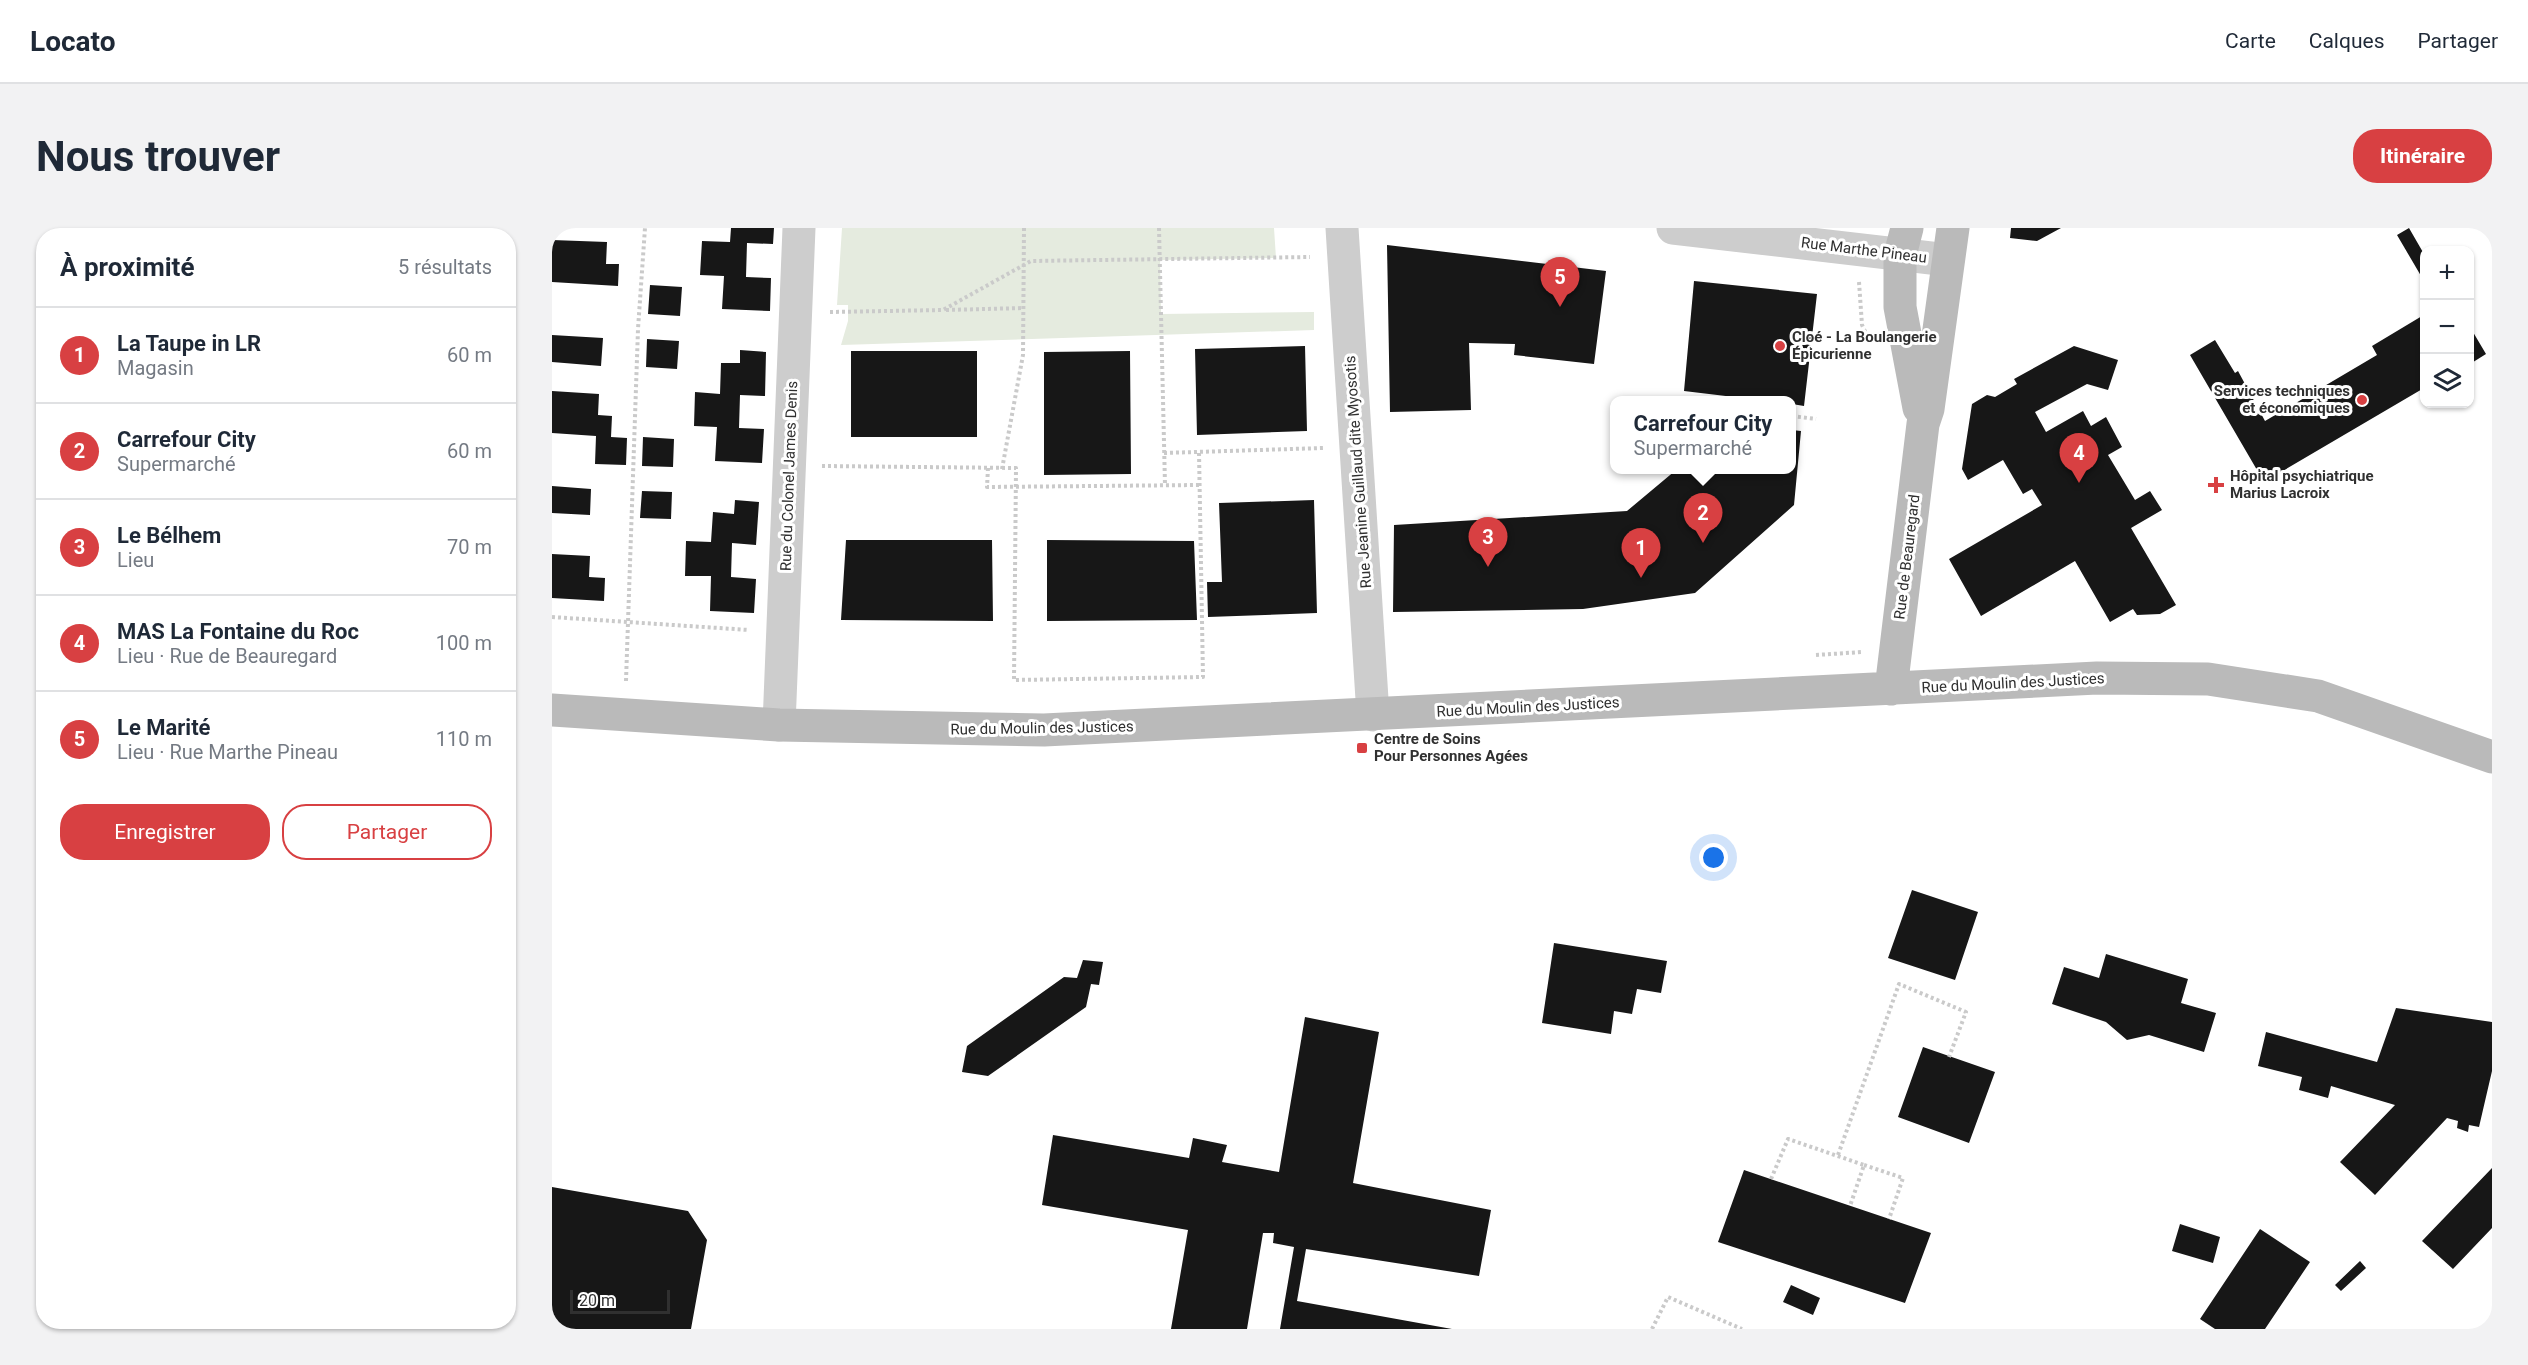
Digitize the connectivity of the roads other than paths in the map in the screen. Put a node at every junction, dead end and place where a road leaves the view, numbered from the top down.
1 (799, 228) edge
2 (1673, 228) edge
3 (1953, 228) edge
4 (1904, 241) edge
5 (1343, 242) edge
6 (1948, 260) junction
7 (1923, 424) junction
8 (1891, 689) junction
9 (552, 710) edge
10 (1373, 715) junction
11 (779, 725) junction
12 (2492, 757) edge

1 - 11 street, Rue du Colonel James Denis
2 - 4 street, Rue Marthe Pineau
3 - 6 street, Rue de Beauregard
4 - 6 street, Rue Marthe Pineau
4 - 7 street, Rue de Beauregard
5 - 10 street, Rue Jeanine Guillaud dite Myosotis
6 - 7 street, Rue de Beauregard
7 - 8 street, Rue de Beauregard
8 - 10 street, Rue du Moulin des Justices
8 - 12 street, Rue du Moulin des Justices
9 - 11 street, Rue du Moulin des Justices
10 - 11 street, Rue du Moulin des Justices

